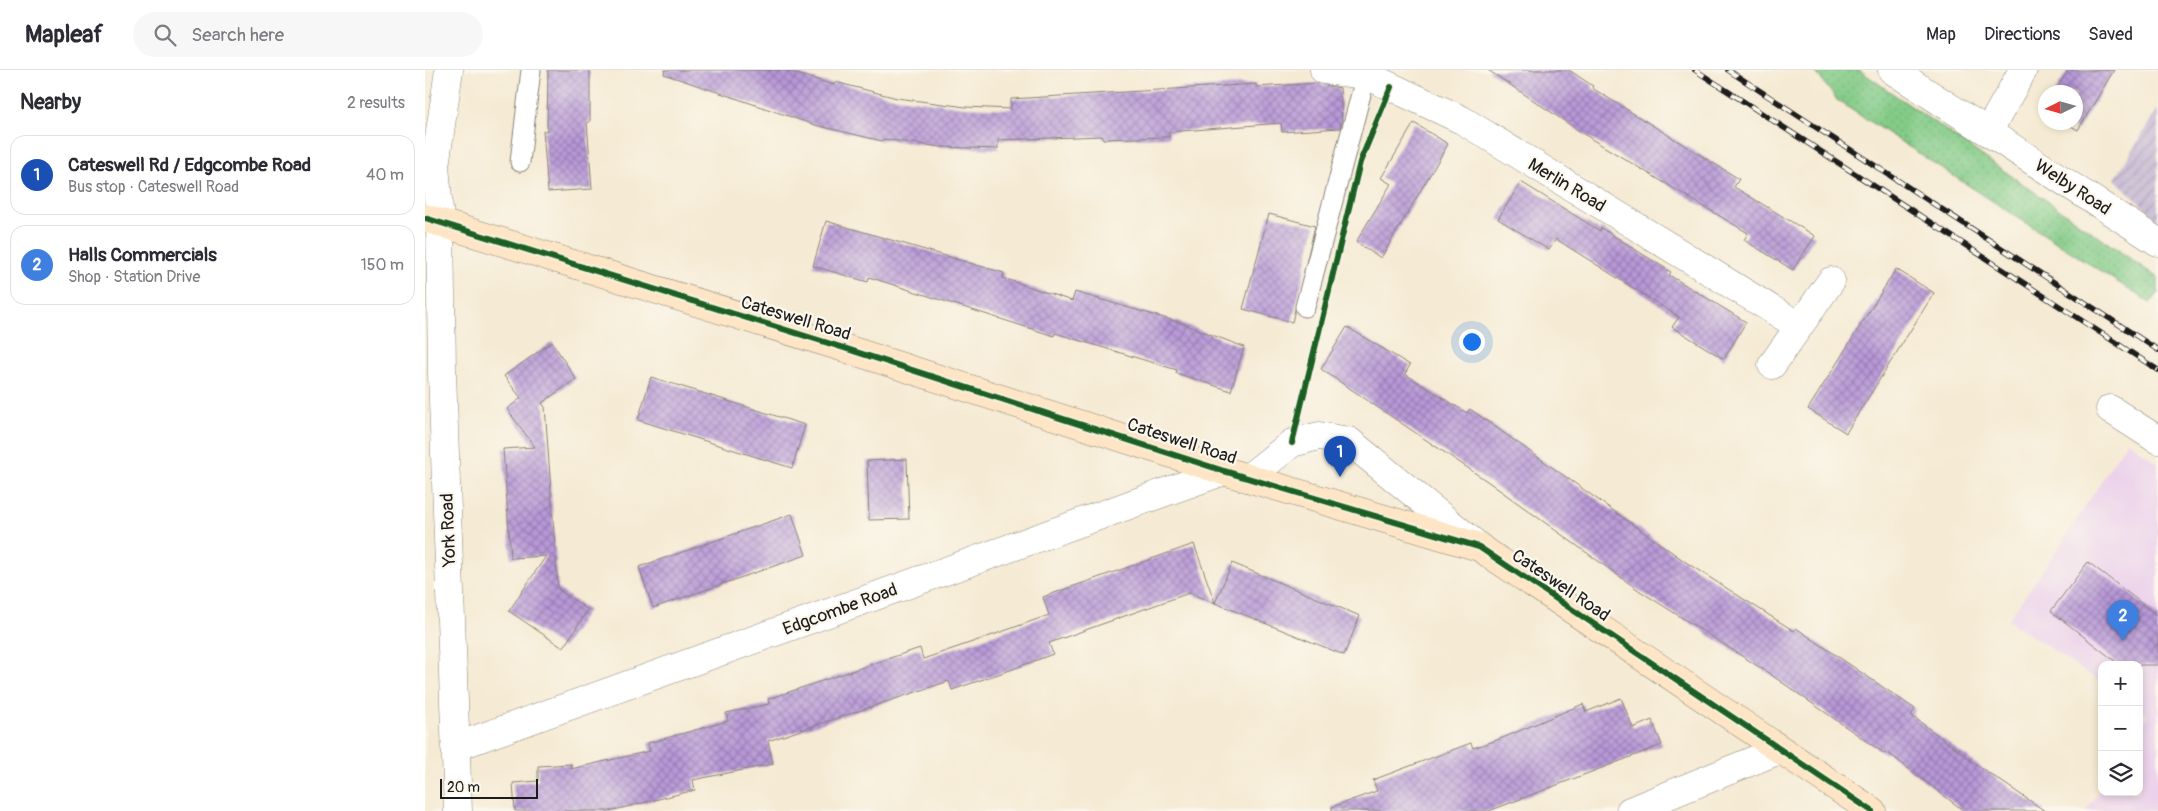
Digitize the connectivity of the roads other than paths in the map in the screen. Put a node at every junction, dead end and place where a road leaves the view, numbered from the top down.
1 (449, 70) edge
2 (531, 70) edge
3 (1324, 70) edge
4 (1892, 70) edge
5 (2023, 70) edge
6 (1366, 75) junction
7 (1988, 132) junction
8 (520, 162) dead end
9 (432, 220) edge
10 (2158, 242) edge
11 (1831, 280) dead end
12 (1305, 308) dead end
13 (1799, 326) junction
14 (1772, 365) dead end
15 (2110, 409) dead end
16 (2158, 440) edge
17 (1236, 474) junction
18 (1479, 547) junction
19 (455, 747) junction
20 (1779, 750) junction
21 (458, 811) edge
22 (1630, 811) edge
23 (1872, 811) edge

1 - 9 street, York Road
2 - 8 lane
3 - 6 street, Merlin Road
4 - 7 street, Welby Road
5 - 7 street
6 - 12 lane
6 - 13 street, Merlin Road
7 - 10 street, Welby Road
9 - 17 street, Cateswell Road
9 - 19 street, York Road
11 - 13 street
13 - 14 street
15 - 16 street
17 - 18 street, Cateswell Road
17 - 18 street, Edgcombe Road
17 - 19 street, Edgcombe Road
18 - 20 street, Cateswell Road
19 - 21 street, York Road
20 - 22 street
20 - 23 street, Cateswell Road

